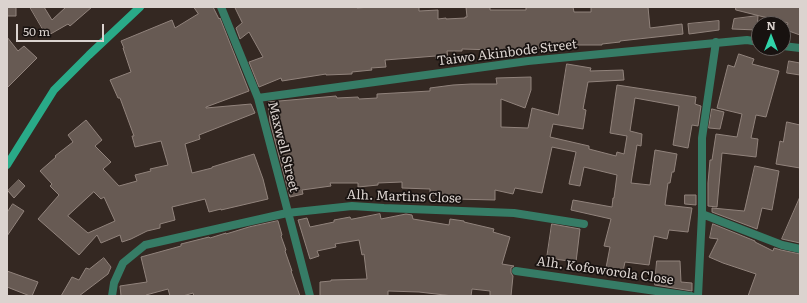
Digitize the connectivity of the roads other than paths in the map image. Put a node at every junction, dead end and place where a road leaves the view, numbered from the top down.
1 (140, 7) edge
2 (221, 7) edge
3 (751, 41) edge
4 (716, 42) junction
5 (258, 98) junction
6 (7, 165) edge
7 (287, 213) junction
8 (702, 214) junction
9 (584, 224) dead end
10 (800, 249) edge
11 (516, 271) dead end
12 (112, 296) edge
13 (310, 296) edge
14 (691, 296) edge
15 (698, 296) edge

1 - 6 main road
2 - 5 street, Maxwell Street
3 - 4 street, Taiwo Akinbode Street
4 - 5 street, Taiwo Akinbode Street
4 - 8 street
5 - 7 street, Maxwell Street
7 - 9 street, Alh. Martins Close
7 - 12 street, Alh. Martins Close
7 - 13 street, Maxwell Street
8 - 10 street
8 - 15 street
11 - 14 street, Alh. Kofoworola Close

